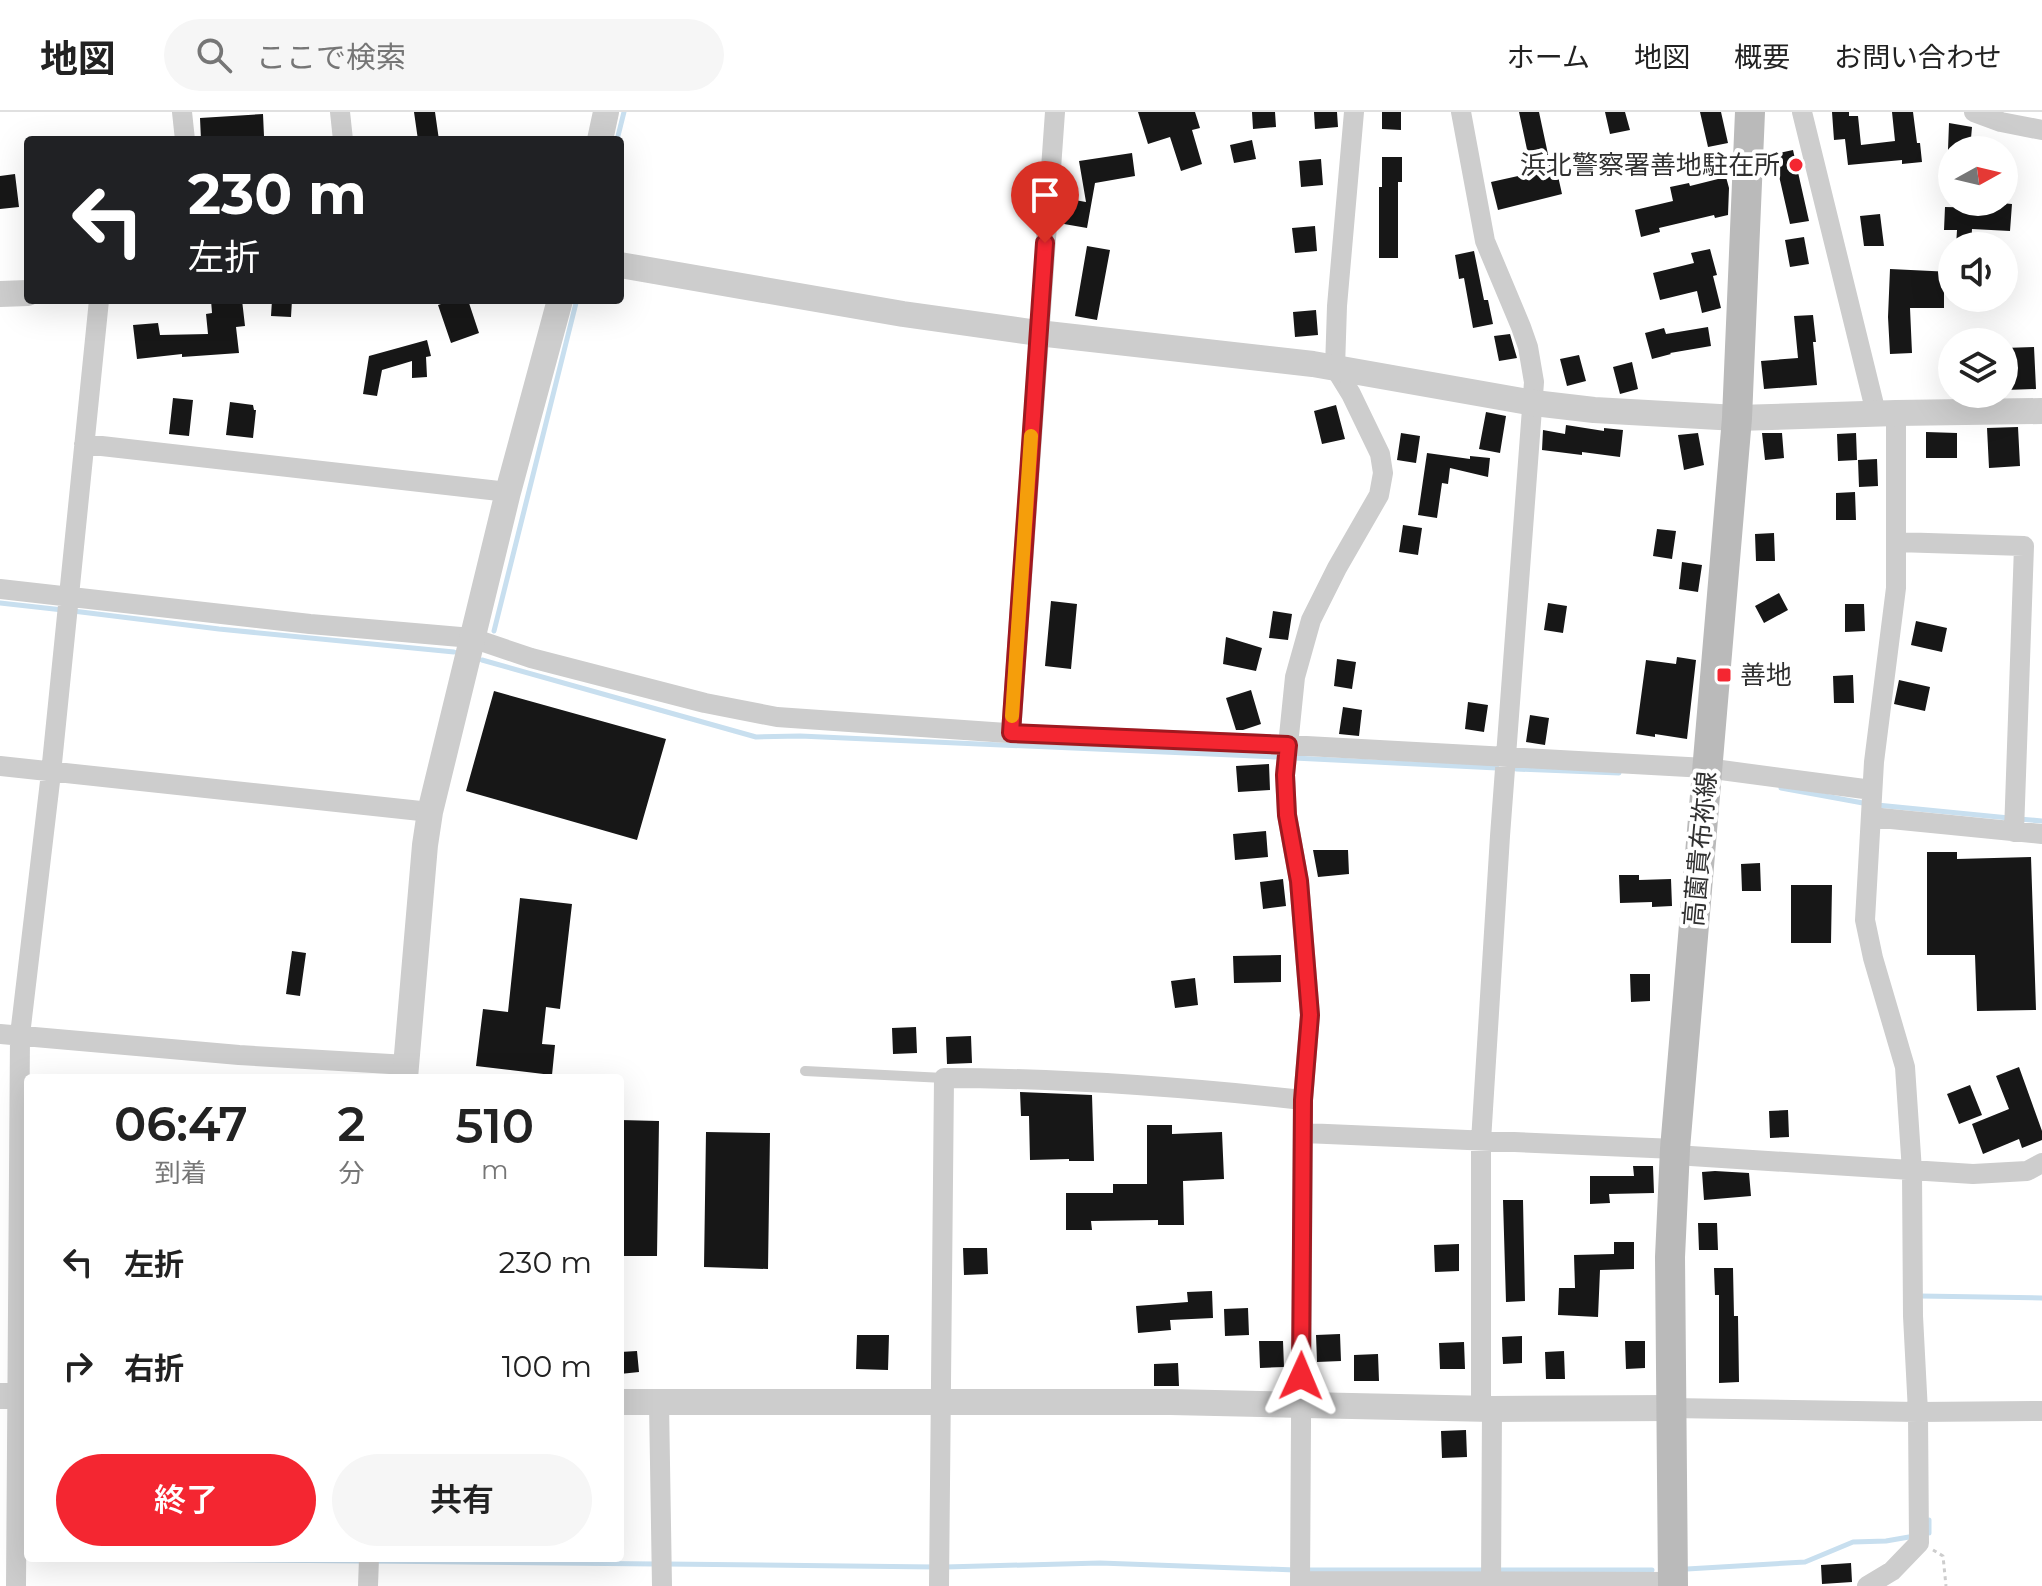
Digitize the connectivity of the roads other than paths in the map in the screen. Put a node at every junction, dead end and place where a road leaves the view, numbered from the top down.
1 (182, 112) edge
2 (340, 112) edge
3 (606, 112) edge
4 (1055, 112) edge
5 (1354, 112) edge
6 (1461, 112) edge
7 (1750, 112) edge
8 (1802, 112) edge
9 (1974, 112) edge
10 (2042, 130) edge
11 (185, 136) edge
12 (343, 136) edge
13 (601, 136) edge
14 (624, 266) edge
15 (24, 293) edge
16 (0, 294) edge
17 (99, 304) edge
18 (559, 304) edge
19 (1038, 333) junction
20 (1335, 368) junction
21 (1534, 403) junction
22 (2042, 411) edge
23 (1886, 413) junction
24 (1737, 418) junction
25 (84, 444) junction
26 (508, 492) junction
27 (1896, 542) junction
28 (0, 589) edge
29 (69, 597) junction
30 (472, 638) junction
31 (1011, 733) junction
32 (1288, 745) junction
33 (1508, 756) junction
34 (0, 766) edge
35 (1706, 768) junction
36 (51, 773) junction
37 (1872, 790) junction
38 (430, 812) junction
39 (1871, 817) junction
40 (2015, 823) junction
41 (2042, 834) edge
42 (10, 1034) edge
43 (406, 1071) edge
44 (805, 1071) dead end
45 (944, 1078) junction
46 (1303, 1100) junction
47 (1304, 1133) junction
48 (1481, 1141) junction
49 (1675, 1152) junction
50 (2042, 1163) edge
51 (1912, 1171) junction
52 (16, 1206) edge
53 (15, 1396) edge
54 (624, 1402) edge
55 (659, 1402) junction
56 (941, 1403) junction
57 (1301, 1406) junction
58 (1486, 1408) junction
59 (1671, 1408) junction
60 (2042, 1411) edge
61 (1918, 1412) junction
62 (662, 1570) edge
63 (939, 1571) edge
64 (10, 1574) edge
65 (1300, 1578) edge
66 (1491, 1579) edge
67 (1673, 1584) edge
68 (1867, 1586) edge

1 - 11 street
2 - 12 street
3 - 13 street
4 - 19 street
5 - 20 street
6 - 21 street
7 - 24 main road, 高薗貴布祢線
8 - 23 street
9 - 10 street
14 - 19 street
15 - 16 street
17 - 25 street
18 - 26 street
19 - 20 street
19 - 31 street
20 - 21 street
20 - 32 street
21 - 24 street
21 - 33 street
22 - 23 street
23 - 24 street
23 - 27 street
24 - 35 main road, 高薗貴布祢線
25 - 26 street
25 - 29 street
26 - 30 street
27 - 37 street
27 - 40 street
28 - 29 street
29 - 30 street
29 - 36 street
30 - 31 street
30 - 38 street
31 - 32 street
32 - 33 street
32 - 46 street
33 - 35 street
33 - 48 street
34 - 36 street
35 - 37 street
35 - 49 main road, 高薗貴布祢線
36 - 38 street
36 - 42 street
37 - 39 street
38 - 43 street
39 - 40 street
39 - 51 street
40 - 41 street
42 - 43 street
42 - 52 street
44 - 45 lane
45 - 46 street
45 - 56 street
46 - 47 street
47 - 48 street
47 - 57 street
48 - 49 street
48 - 58 street
49 - 51 street
49 - 59 main road, 高薗貴布祢線
50 - 51 street
51 - 61 street
52 - 53 street
53 - 64 street
54 - 55 street
55 - 56 street
55 - 62 street
56 - 57 street
56 - 63 street
57 - 58 street
57 - 65 street
58 - 59 street
58 - 66 street
59 - 61 street
59 - 67 main road, 高薗貴布祢線
60 - 61 street
61 - 68 street
65 - 66 street
66 - 67 street

